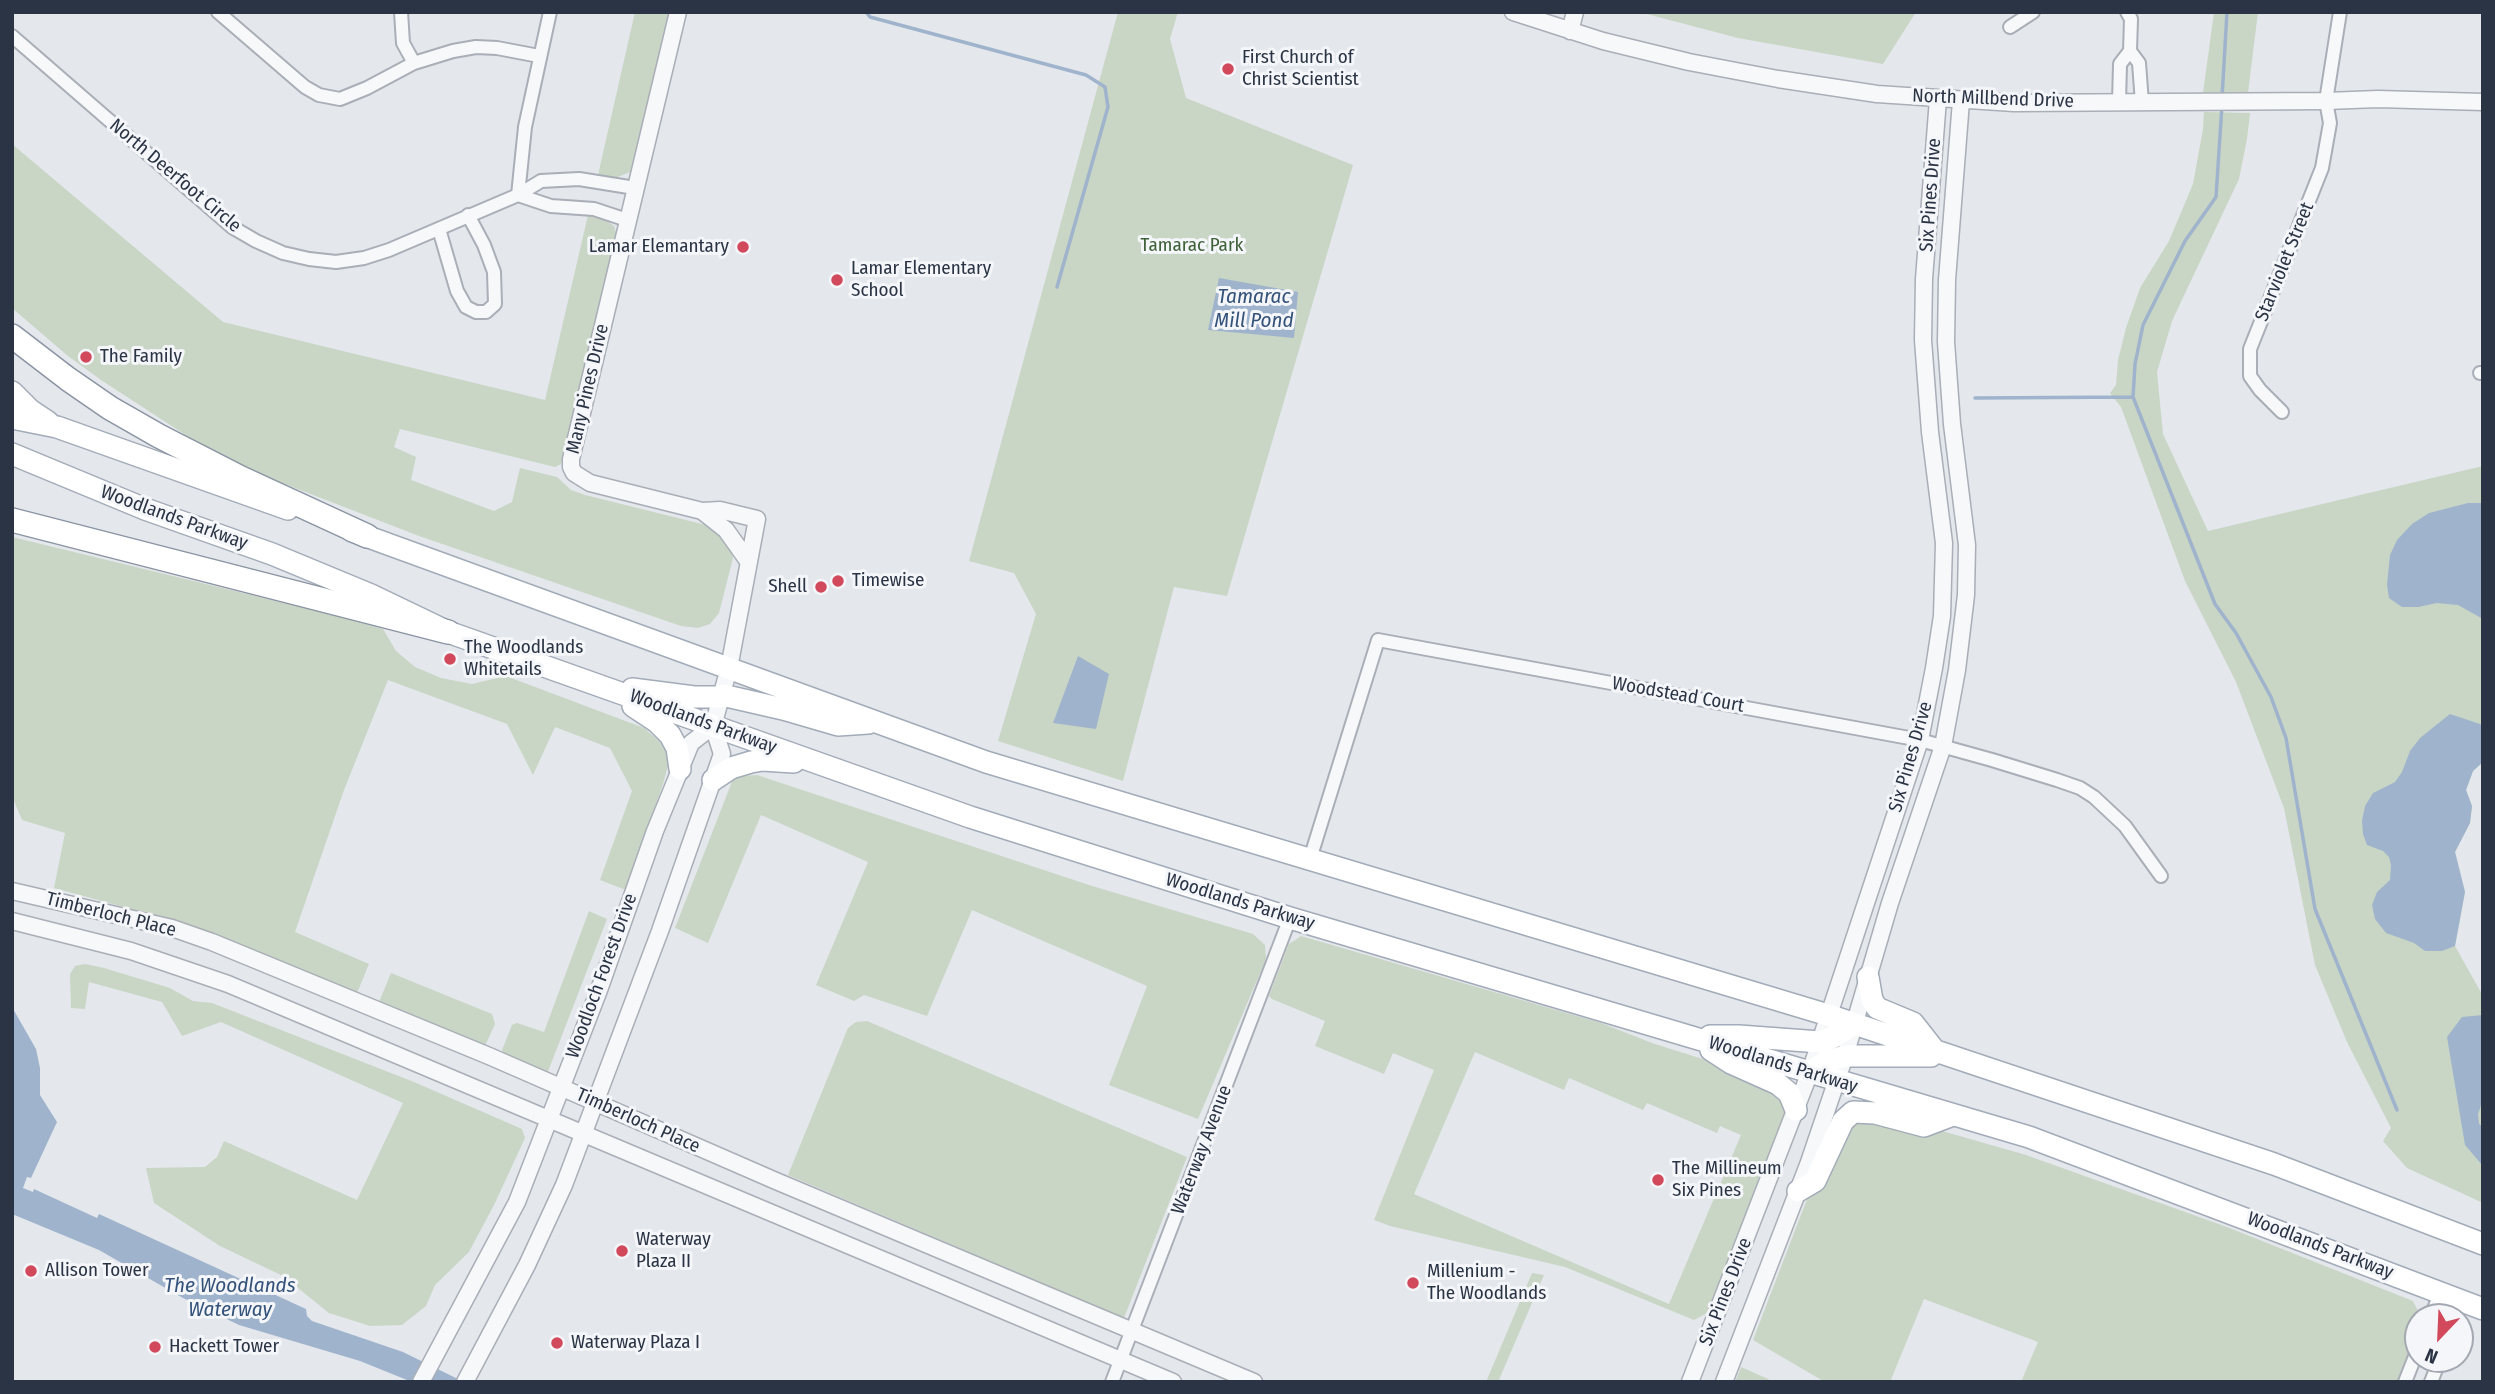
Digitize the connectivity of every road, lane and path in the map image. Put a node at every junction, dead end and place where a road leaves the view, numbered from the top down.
1 (218, 12) edge
2 (401, 12) edge
3 (550, 12) edge
4 (678, 12) edge
5 (1513, 12) edge
6 (1575, 12) edge
7 (2032, 12) edge
8 (2127, 12) edge
9 (2340, 12) edge
10 (2010, 27) dead end
11 (1570, 31) junction
12 (12, 36) edge
13 (2130, 51) junction
14 (540, 56) junction
15 (414, 63) junction
16 (1938, 99) junction
17 (1961, 101) junction
18 (2326, 101) junction
19 (2483, 102) edge
20 (2119, 103) junction
21 (2142, 103) junction
22 (635, 188) junction
23 (518, 194) junction
24 (468, 215) junction
25 (627, 220) junction
26 (439, 229) junction
27 (1924, 308) junction
28 (1947, 308) junction
29 (12, 336) edge
30 (12, 392) edge
31 (2282, 412) dead end
32 (12, 418) edge
33 (57, 427) junction
34 (16, 458) edge
35 (702, 511) junction
36 (12, 520) edge
37 (367, 536) junction
38 (748, 561) junction
39 (448, 632) junction
40 (729, 668) junction
41 (602, 686) junction
42 (722, 696) junction
43 (877, 722) junction
44 (713, 726) junction
45 (1920, 740) junction
46 (1943, 746) junction
47 (818, 764) junction
48 (680, 769) junction
49 (713, 780) junction
50 (1310, 859) junction
51 (2161, 876) dead end
52 (12, 891) edge
53 (1290, 918) junction
54 (12, 921) edge
55 (1868, 977) junction
56 (294, 978) junction
57 (282, 1007) junction
58 (1828, 1015) junction
59 (1853, 1024) junction
60 (1691, 1037) junction
61 (1820, 1042) junction
62 (1935, 1051) junction
63 (1845, 1056) junction
64 (1958, 1058) junction
65 (1810, 1072) junction
66 (1837, 1081) junction
67 (561, 1088) junction
68 (595, 1103) junction
69 (1796, 1110) junction
70 (1953, 1115) junction
71 (549, 1118) junction
72 (584, 1133) junction
73 (1798, 1191) junction
74 (2483, 1244) edge
75 (2440, 1293) junction
76 (2436, 1303) edge
77 (2452, 1303) edge
78 (1134, 1330) junction
79 (1710, 1334) junction
80 (1737, 1346) junction
81 (1121, 1359) junction
82 (421, 1382) edge
83 (465, 1382) edge
84 (1112, 1382) edge
85 (1173, 1382) edge
86 (1254, 1382) edge
87 (1690, 1382) edge
88 (1724, 1382) edge

1 - 15 street
2 - 15 street
3 - 14 street
4 - 22 street, Many Pines Drive
5 - 11 street, North Millbend Drive
6 - 11 street
7 - 10 street
8 - 13 street
9 - 18 street, Starviolet Street
11 - 16 street, North Millbend Drive
12 - 26 street, North Deerfoot Circle
13 - 20 street
13 - 21 street
14 - 15 street
14 - 23 street
16 - 17 street, North Millbend Drive
16 - 27 street, Six Pines Drive
17 - 20 street, North Millbend Drive
17 - 28 street, Six Pines Drive
18 - 19 street, North Millbend Drive
18 - 21 street, North Millbend Drive
18 - 31 street, Starviolet Street
20 - 21 street, North Millbend Drive
22 - 23 street, North Deerfoot Circle
22 - 25 street, Many Pines Drive
23 - 24 street, North Deerfoot Circle
23 - 25 street
24 - 26 street, North Deerfoot Circle
24 - 26 street
25 - 35 street, Many Pines Drive
27 - 28 street
27 - 45 street, Six Pines Drive
28 - 46 street, Six Pines Drive
29 - 37 highway
30 - 33 main road
32 - 33 main road
33 - 37 main road
34 - 39 main road, Woodlands Parkway
35 - 38 street
35 - 38 street, Many Pines Drive
36 - 39 highway
37 - 40 main road
38 - 40 street, Many Pines Drive
39 - 41 main road, Woodlands Parkway
40 - 42 street, Woodloch Forest Drive
40 - 43 main road
41 - 42 main road
41 - 44 main road, Woodlands Parkway
41 - 48 main road
42 - 43 main road
42 - 44 street, Woodloch Forest Drive
43 - 50 main road
44 - 47 main road, Woodlands Parkway
44 - 48 street, Woodloch Forest Drive
44 - 49 street, Woodloch Forest Drive
45 - 46 street, Woodstead Court
45 - 50 street, Woodstead Court
45 - 58 street, Six Pines Drive
46 - 51 street, Woodstead Court
46 - 55 street, Six Pines Drive
47 - 49 main road
47 - 53 main road, Woodlands Parkway
48 - 67 street, Woodloch Forest Drive
49 - 68 street, Woodloch Forest Drive
50 - 58 main road
52 - 56 street, Timberloch Place
53 - 60 main road, Woodlands Parkway
53 - 78 street, Waterway Avenue
54 - 57 street, Timberloch Place
55 - 59 street, Six Pines Drive
55 - 62 main road
56 - 57 street
56 - 67 street, Timberloch Place
57 - 71 street, Timberloch Place
58 - 59 main road
58 - 61 street, Six Pines Drive
59 - 61 main road
59 - 62 main road
59 - 63 street, Six Pines Drive
60 - 61 main road
60 - 65 main road, Woodlands Parkway
60 - 69 main road
61 - 65 street, Six Pines Drive
62 - 64 main road
63 - 64 main road
63 - 65 main road
63 - 66 street, Six Pines Drive
64 - 74 main road
65 - 66 main road, Woodlands Parkway
65 - 69 street, Six Pines Drive
66 - 70 main road, Woodlands Parkway
66 - 73 street, Six Pines Drive
67 - 68 street, Timberloch Place
67 - 71 street, Woodloch Forest Drive
68 - 72 street, Woodloch Forest Drive
68 - 78 street, Timberloch Place
69 - 79 street, Six Pines Drive
70 - 73 main road
70 - 75 main road, Woodlands Parkway
71 - 72 street, Timberloch Place
71 - 82 street, Woodloch Forest Drive
72 - 81 street, Timberloch Place
72 - 83 street, Woodloch Forest Drive
73 - 80 street, Six Pines Drive
75 - 76 street
75 - 77 main road, Woodlands Parkway
78 - 81 street, Waterway Avenue
78 - 86 street, Timberloch Place
79 - 80 street
79 - 87 street, Six Pines Drive
80 - 88 street, Six Pines Drive
81 - 84 street, Waterway Avenue
81 - 85 street, Timberloch Place

